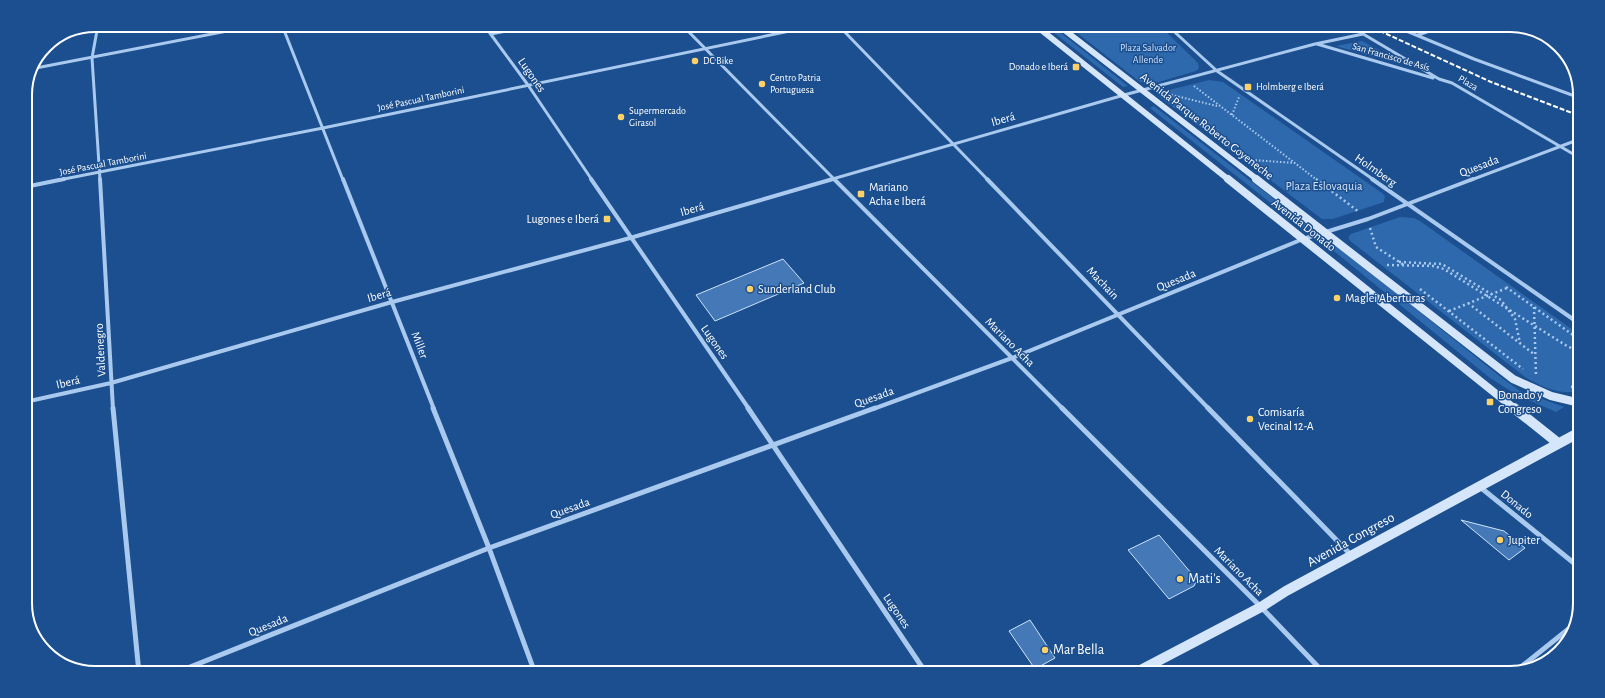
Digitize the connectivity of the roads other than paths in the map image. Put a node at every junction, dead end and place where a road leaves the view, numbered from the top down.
1 (97, 32) edge
2 (223, 32) edge
3 (285, 32) edge
4 (501, 32) edge
5 (689, 32) edge
6 (785, 32) edge
7 (845, 32) edge
8 (1044, 32) edge
9 (1067, 32) edge
10 (1175, 32) edge
11 (1360, 32) edge
12 (1409, 32) edge
13 (1429, 32) edge
14 (491, 34) joint
15 (1363, 34) junction
16 (1418, 36) junction
17 (1315, 44) junction
18 (706, 48) junction
19 (92, 58) junction
20 (39, 68) edge
21 (1217, 71) junction
22 (1439, 79) junction
23 (528, 85) junction
24 (1142, 91) junction
25 (1124, 95) junction
26 (1573, 95) edge
27 (322, 128) junction
28 (1573, 141) edge
29 (953, 144) junction
30 (1559, 146) junction
31 (1573, 154) edge
32 (100, 172) junction
33 (834, 178) junction
34 (32, 187) edge
35 (1407, 204) junction
36 (1324, 232) junction
37 (630, 238) junction
38 (1303, 239) junction
39 (392, 302) junction
40 (1119, 314) junction
41 (1573, 319) edge
42 (1012, 358) junction
43 (111, 383) junction
44 (32, 400) edge
45 (1573, 401) edge
46 (1573, 436) edge
47 (1558, 443) junction
48 (774, 445) junction
49 (1478, 485) junction
50 (489, 548) junction
51 (1352, 556) junction
52 (1573, 562) edge
53 (1261, 607) junction
54 (1566, 631) edge
55 (1524, 664) edge
56 (138, 666) edge
57 (193, 666) edge
58 (532, 666) edge
59 (921, 666) edge
60 (1147, 666) edge
61 (1317, 666) edge

1 - 19 street, Valdenegro
2 - 19 street
3 - 27 street, Miller
4 - 14 street
5 - 18 street, Mariano Acha
6 - 18 street, José Pascual Tamborini
7 - 29 street, Machain
8 - 25 main road, Avenida Donado
9 - 24 main road, Avenida Parque Roberto Goyeneche
10 - 21 street, Holmberg
11 - 15 street, Plaza
12 - 16 street, Plaza
13 - 16 street
14 - 23 street, Lugones
15 - 17 street, Iberá
15 - 22 street, Plaza
16 - 26 street, Plaza
17 - 21 street, Iberá
17 - 22 street, San Francisco de Asís
18 - 23 street, José Pascual Tamborini
18 - 33 street, Mariano Acha
19 - 20 street
19 - 32 street, Valdenegro
21 - 24 street, Iberá
21 - 35 street, Holmberg
22 - 30 street, Plaza
23 - 27 street, José Pascual Tamborini
23 - 37 street, Lugones
24 - 25 street, Iberá
24 - 36 main road, Avenida Parque Roberto Goyeneche
25 - 29 street, Iberá
25 - 38 main road, Avenida Donado
27 - 32 street, José Pascual Tamborini
27 - 39 street, Miller
28 - 30 street, Quesada
29 - 33 street, Iberá
29 - 40 street, Machain
30 - 31 street, Plaza
30 - 35 street, Quesada
32 - 34 street, José Pascual Tamborini
32 - 43 street, Valdenegro
33 - 37 street, Iberá
33 - 42 street, Mariano Acha
35 - 36 street, Quesada
35 - 41 street, Holmberg
36 - 38 street, Quesada
36 - 45 main road, Avenida Parque Roberto Goyeneche
37 - 39 street, Iberá
37 - 48 street, Lugones
38 - 40 street, Quesada
38 - 47 main road, Avenida Donado
39 - 43 street, Iberá
39 - 50 street, Miller
40 - 42 street, Quesada
40 - 51 street, Machain
42 - 48 street, Quesada
42 - 53 street, Mariano Acha
43 - 44 street, Iberá
43 - 56 street, Valdenegro
46 - 47 main road, Avenida Congreso
47 - 49 main road, Avenida Congreso
48 - 50 street, Quesada
48 - 59 street, Lugones
49 - 51 main road, Avenida Congreso
49 - 52 street, Donado
50 - 57 street, Quesada
50 - 58 street, Miller
51 - 53 main road, Avenida Congreso
53 - 60 main road, Avenida Congreso
53 - 61 street, Mariano Acha
54 - 55 street

